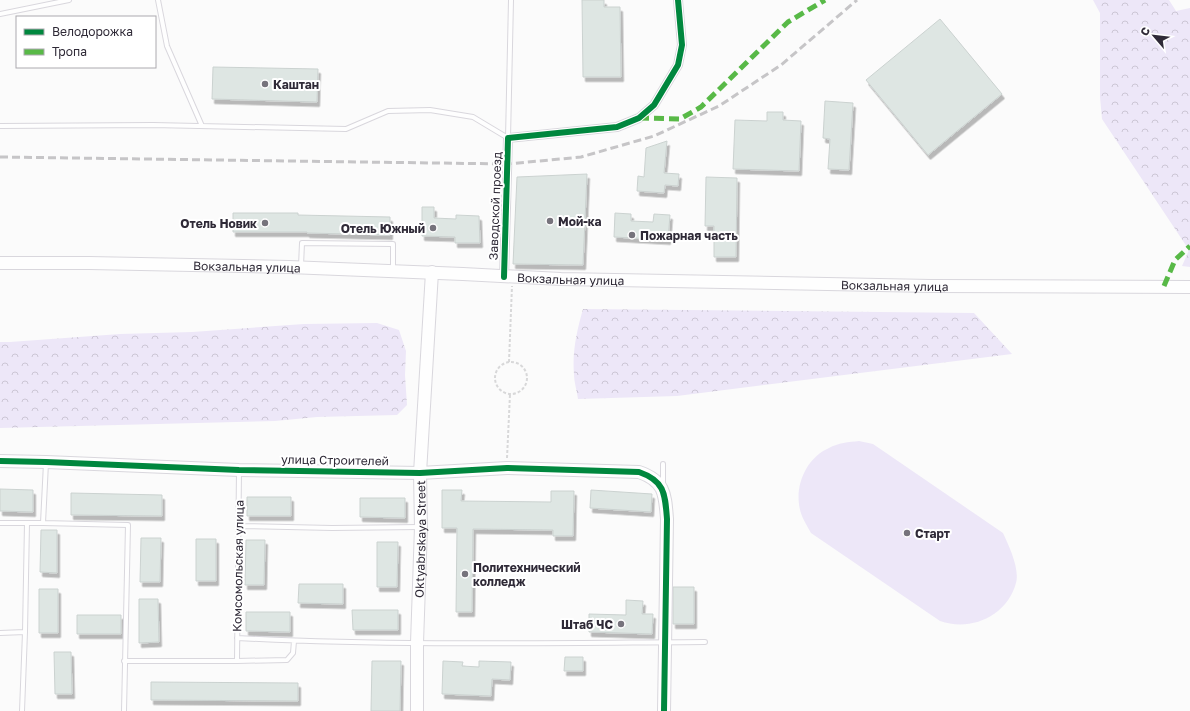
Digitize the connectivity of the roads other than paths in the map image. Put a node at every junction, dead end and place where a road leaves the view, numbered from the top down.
1 (69, 0) edge
2 (158, 0) edge
3 (511, 0) edge
4 (678, 0) edge
5 (0, 14) edge
6 (0, 126) edge
7 (202, 126) junction
8 (508, 138) junction
9 (0, 263) edge
10 (301, 268) junction
11 (393, 271) junction
12 (432, 272) junction
13 (508, 277) junction
14 (1190, 286) edge
15 (0, 461) edge
16 (46, 462) junction
17 (662, 464) dead end
18 (239, 470) junction
19 (638, 472) junction
20 (420, 473) junction
21 (651, 473) dead end
22 (657, 473) dead end
23 (663, 474) junction
24 (663, 489) junction
25 (0, 523) edge
26 (27, 523) junction
27 (43, 523) junction
28 (239, 526) junction
29 (420, 527) junction
30 (25, 632) junction
31 (0, 633) edge
32 (237, 638) junction
33 (294, 641) junction
34 (666, 642) junction
35 (705, 642) dead end
36 (417, 643) junction
37 (124, 661) junction
38 (237, 661) junction
39 (22, 711) edge
40 (124, 711) edge
41 (418, 711) edge
42 (664, 711) edge

1 - 5 lane
2 - 7 lane
3 - 8 lane
4 - 8 street, Заводской проезд
6 - 7 lane
7 - 8 lane
8 - 13 street, Заводской проезд
9 - 10 street, Вокзальная улица
10 - 11 street, Вокзальная улица
10 - 11 lane
11 - 12 street, Вокзальная улица
12 - 13 street, Вокзальная улица
12 - 20 street, Oktyabrskaya Street
13 - 14 street, Вокзальная улица
15 - 16 street, улица Строителей
16 - 18 street, улица Строителей
16 - 27 lane
17 - 23 lane
18 - 20 street, улица Строителей
18 - 28 lane, Комсомольская улица
19 - 20 street, улица Строителей
19 - 21 lane
19 - 24 street, улица Строителей
20 - 29 street, Oktyabrskaya Street
22 - 23 lane
23 - 24 lane
24 - 34 street
25 - 26 lane
26 - 27 lane
26 - 30 lane
27 - 37 lane
28 - 29 lane
28 - 32 lane, Комсомольская улица
29 - 36 street, Oktyabrskaya Street
30 - 31 lane
30 - 39 lane
32 - 33 lane
32 - 38 lane, Комсомольская улица
33 - 36 lane
33 - 38 lane
34 - 35 lane
34 - 36 lane
34 - 42 street
36 - 41 street, Oktyabrskaya Street
37 - 38 lane
37 - 40 lane

